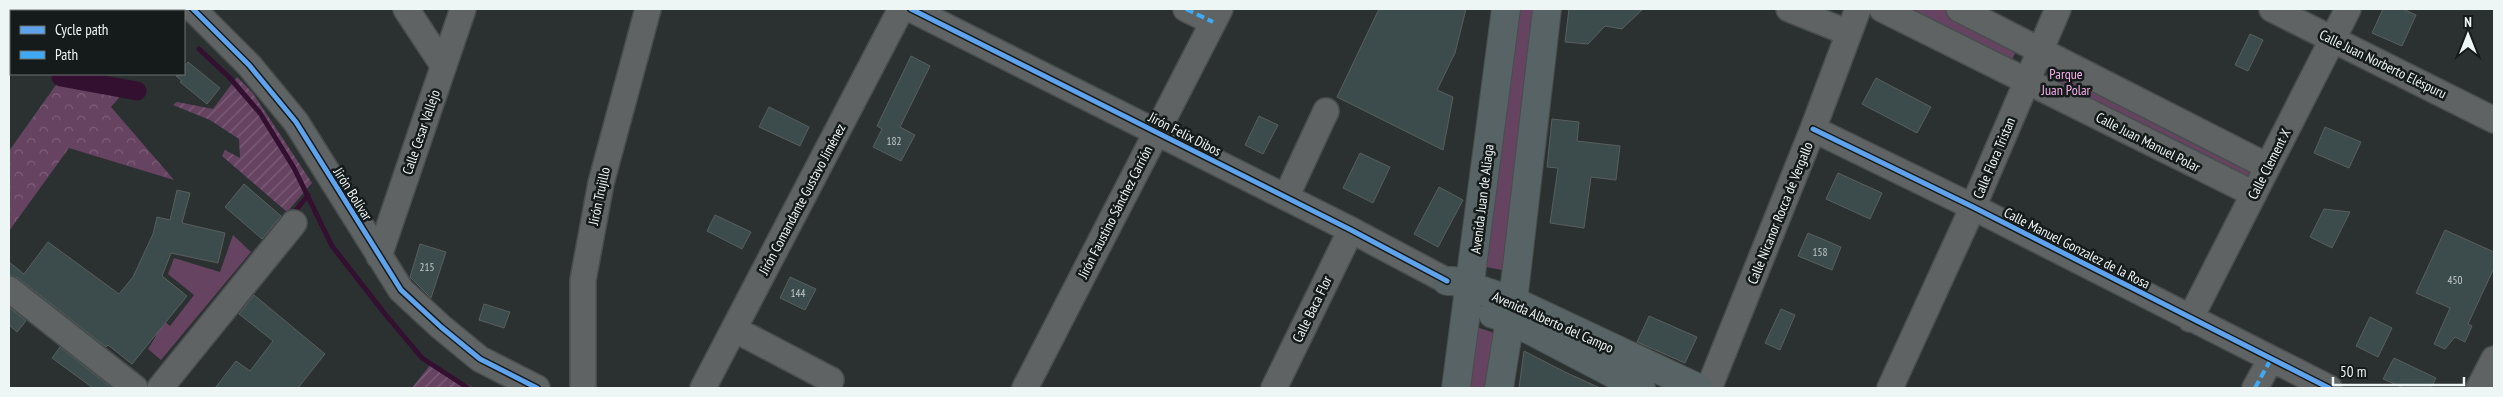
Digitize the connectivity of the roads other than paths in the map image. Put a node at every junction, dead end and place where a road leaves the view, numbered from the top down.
1 (193, 9) edge
2 (406, 9) edge
3 (463, 9) edge
4 (648, 9) edge
5 (901, 9) edge
6 (911, 9) edge
7 (1186, 9) edge
8 (1506, 9) edge
9 (1547, 9) edge
10 (1789, 9) edge
11 (1858, 9) edge
12 (1882, 9) edge
13 (1959, 9) edge
14 (2058, 9) edge
15 (2272, 9) edge
16 (2348, 9) edge
17 (1216, 15) edge
18 (1849, 33) junction
19 (2332, 39) junction
20 (2039, 49) junction
21 (443, 65) junction
22 (2026, 81) junction
23 (1326, 111) dead end
24 (2494, 120) edge
25 (1813, 129) junction
26 (1156, 132) junction
27 (2267, 166) junction
28 (2254, 194) junction
29 (1286, 197) junction
30 (1973, 207) junction
31 (294, 223) dead end
32 (1351, 230) junction
33 (1477, 242) junction
34 (1519, 247) junction
35 (379, 256) junction
36 (9, 289) edge
37 (1462, 290) junction
38 (1511, 310) junction
39 (2190, 327) junction
40 (734, 329) junction
41 (2270, 359) junction
42 (2494, 359) edge
43 (831, 380) dead end
44 (134, 388) edge
45 (162, 388) edge
46 (537, 388) edge
47 (584, 388) edge
48 (703, 388) edge
49 (1025, 388) edge
50 (1274, 388) edge
51 (1456, 388) edge
52 (1499, 388) edge
53 (1641, 388) edge
54 (1698, 388) edge
55 (1709, 388) edge
56 (1890, 388) edge
57 (2255, 388) edge
58 (2329, 388) edge
59 (2479, 388) edge

1 - 35 street, Jirón Bolívar
2 - 21 street
3 - 21 street, Calle Cesar Vallejo
4 - 47 street, Jirón Trujillo
5 - 40 street, Jirón Comandante Gustavo Jiménez
6 - 26 street, Jirón Felix Dibos
7 - 17 street
8 - 33 main road, Avenida Juan de Aliaga
9 - 34 main road
10 - 18 street
11 - 18 street, Calle Nicanor Rocca de Vergallo
12 - 22 street, Calle Juan Manuel Polar
13 - 20 street
14 - 20 street, Calle Flora Tristan
15 - 19 street, Calle Juan Norberto Eléspuru
16 - 19 street, Calle Clement X
17 - 26 street, Jirón Faustino Sánchez Carrión
18 - 25 street, Calle Nicanor Rocca de Vergallo
19 - 24 street, Calle Juan Norberto Eléspuru
19 - 27 street, Calle Clement X
20 - 22 street, Calle Flora Tristan
20 - 27 street
21 - 35 street, Calle Cesar Vallejo
22 - 28 street, Calle Juan Manuel Polar
22 - 30 street, Calle Flora Tristan
23 - 29 street
25 - 30 street, Calle Manuel Gonzalez de la Rosa
25 - 55 street, Calle Nicanor Rocca de Vergallo
26 - 29 street, Jirón Felix Dibos
26 - 49 street, Jirón Faustino Sánchez Carrión
27 - 28 street, Calle Clement X
28 - 39 street, Calle Clement X
29 - 32 street, Jirón Felix Dibos
30 - 39 street, Calle Manuel Gonzalez de la Rosa
30 - 56 street, Calle Flora Tristan
31 - 45 street
32 - 37 street, Jirón Felix Dibos
32 - 50 street, Calle Baca Flor
33 - 34 main road
33 - 37 main road, Avenida Juan de Aliaga
34 - 38 main road
35 - 46 street, Jirón Bolívar
36 - 44 street
37 - 38 main road, Avenida Alberto del Campo
37 - 51 main road, Avenida Juan de Aliaga
38 - 52 main road
38 - 53 main road, Avenida Alberto del Campo
38 - 54 main road, Avenida Alberto del Campo
39 - 41 street, Calle Manuel Gonzalez de la Rosa
40 - 43 street
40 - 48 street, Jirón Comandante Gustavo Jiménez
41 - 57 street
41 - 58 street, Calle Manuel Gonzalez de la Rosa
42 - 59 street

